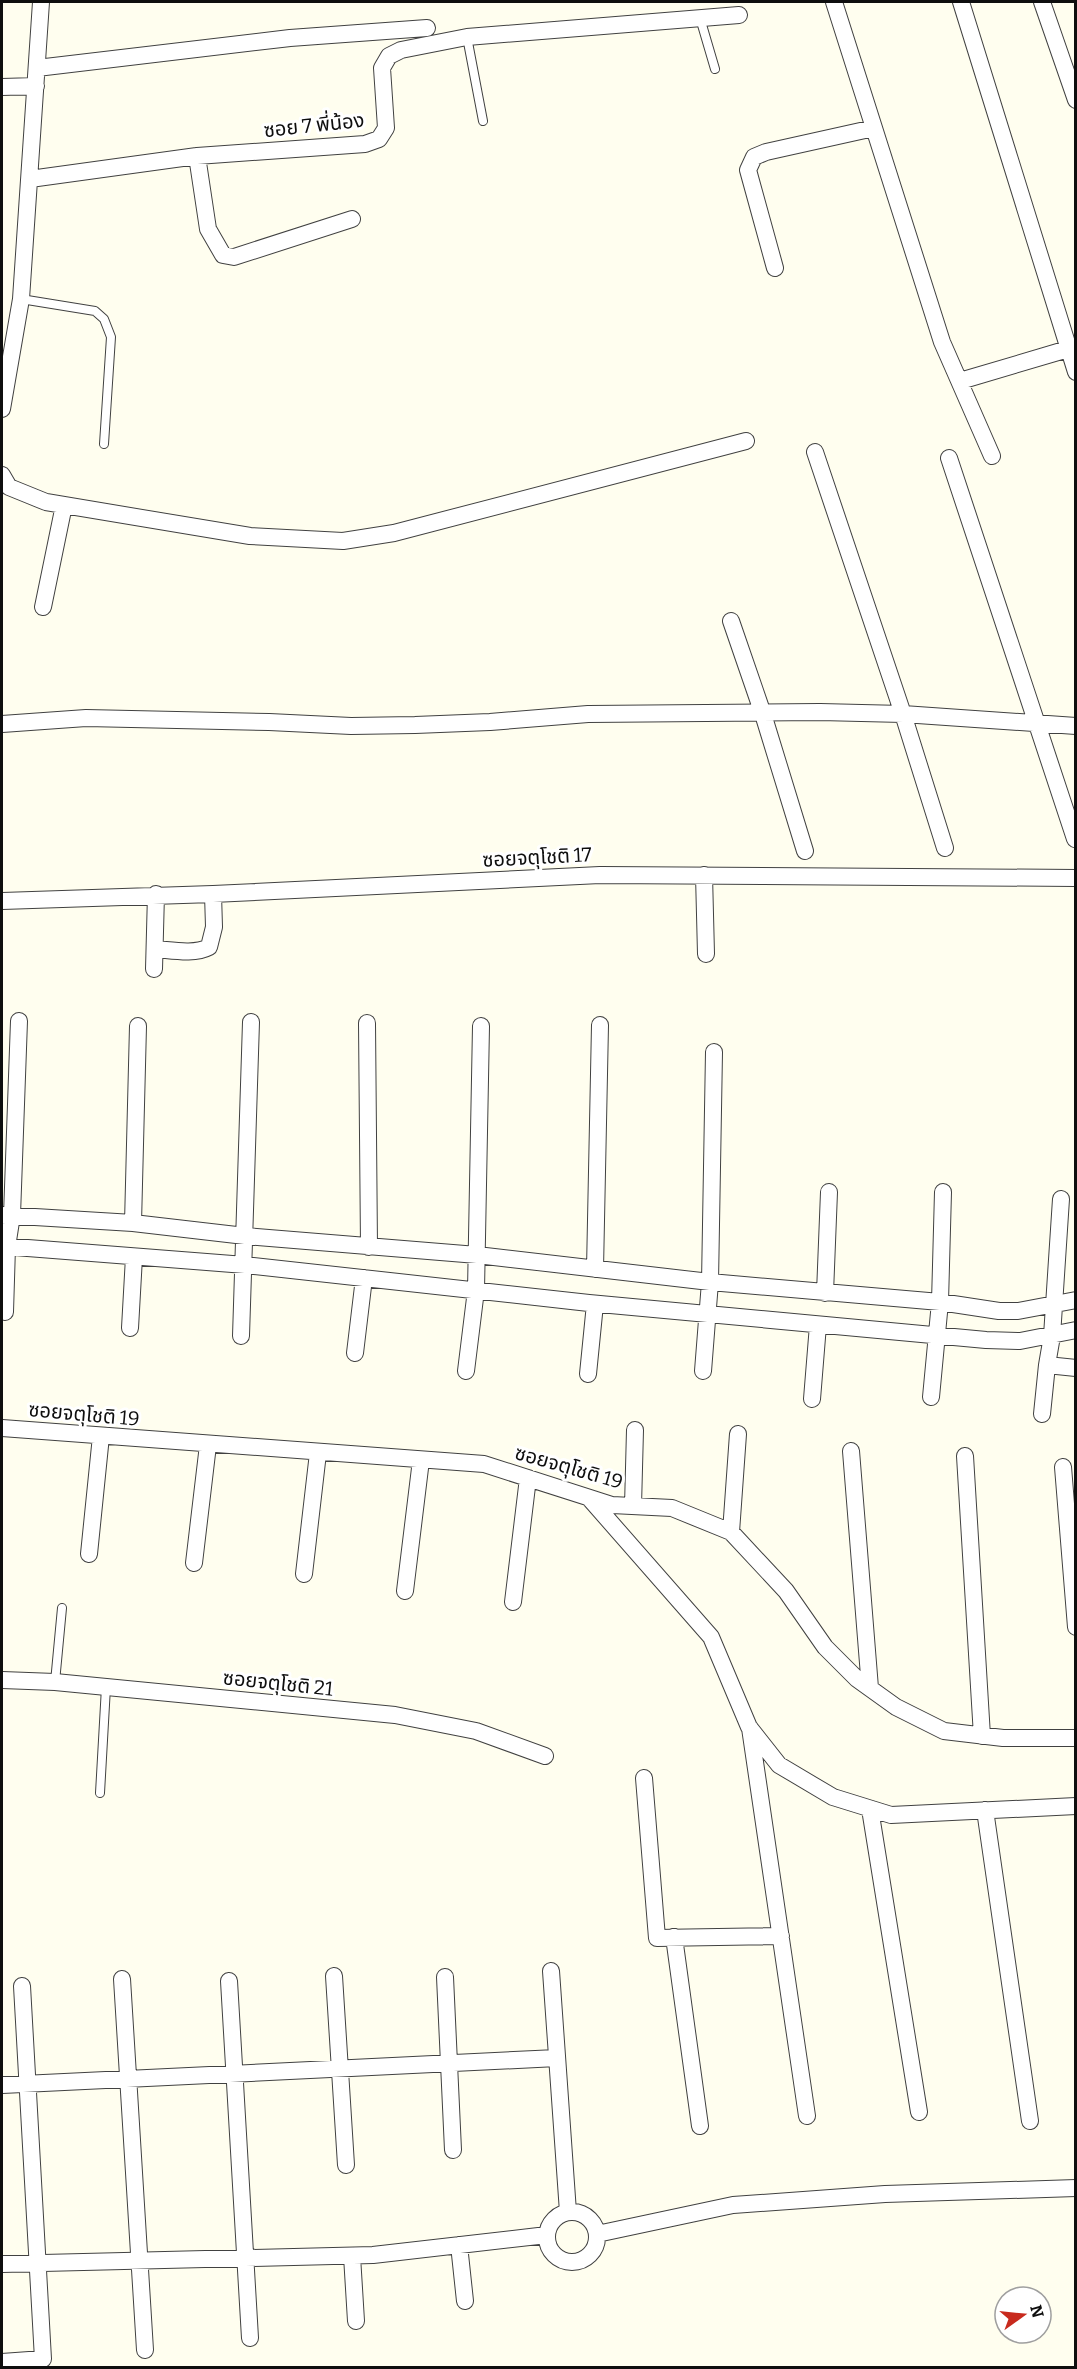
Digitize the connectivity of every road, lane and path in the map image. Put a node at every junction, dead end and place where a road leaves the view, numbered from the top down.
1 (41, 2) edge
2 (834, 2) edge
3 (961, 2) edge
4 (1042, 2) edge
5 (739, 15) dead end
6 (700, 18) junction
7 (427, 28) dead end
8 (467, 37) junction
9 (37, 68) junction
10 (715, 69) dead end
11 (36, 86) junction
12 (2, 87) edge
13 (1076, 100) edge
14 (483, 121) dead end
15 (874, 128) junction
16 (197, 156) junction
17 (30, 178) junction
18 (352, 219) dead end
19 (775, 268) dead end
20 (21, 300) junction
21 (1068, 349) junction
22 (1076, 372) edge
23 (4, 376) edge
24 (960, 381) junction
25 (2, 409) edge
26 (746, 441) dead end
27 (104, 444) dead end
28 (815, 452) dead end
29 (992, 456) dead end
30 (949, 458) dead end
31 (2, 476) edge
32 (64, 505) junction
33 (42, 608) dead end
34 (731, 621) dead end
35 (763, 714) junction
36 (903, 714) junction
37 (1037, 723) junction
38 (2, 724) edge
39 (1076, 726) edge
40 (1075, 839) edge
41 (945, 848) dead end
42 (805, 851) dead end
43 (704, 875) junction
44 (1076, 878) edge
45 (156, 894) junction
46 (213, 894) junction
47 (2, 901) edge
48 (155, 949) junction
49 (706, 954) dead end
50 (154, 969) dead end
51 (19, 1021) dead end
52 (251, 1022) dead end
53 (367, 1023) dead end
54 (600, 1025) dead end
55 (138, 1026) dead end
56 (482, 1026) dead end
57 (714, 1052) dead end
58 (829, 1192) dead end
59 (943, 1192) dead end
60 (1061, 1199) dead end
61 (7, 1215) edge
62 (133, 1223) junction
63 (245, 1236) junction
64 (4, 1247) edge
65 (369, 1247) junction
66 (477, 1256) junction
67 (134, 1257) junction
68 (245, 1265) junction
69 (595, 1269) junction
70 (364, 1278) junction
71 (710, 1282) junction
72 (476, 1290) junction
73 (825, 1293) junction
74 (1076, 1300) edge
75 (940, 1302) junction
76 (1054, 1302) junction
77 (595, 1304) junction
78 (5, 1312) dead end
79 (708, 1314) junction
80 (818, 1325) junction
81 (130, 1328) dead end
82 (1076, 1330) edge
83 (937, 1335) junction
84 (241, 1336) dead end
85 (1052, 1336) junction
86 (355, 1353) dead end
87 (1047, 1365) junction
88 (1076, 1368) edge
89 (466, 1371) dead end
90 (703, 1371) dead end
91 (588, 1374) dead end
92 (931, 1397) dead end
93 (812, 1399) dead end
94 (1042, 1414) dead end
95 (2, 1428) edge
96 (635, 1430) dead end
97 (738, 1434) dead end
98 (101, 1436) junction
99 (208, 1444) junction
100 (851, 1451) dead end
101 (318, 1453) junction
102 (965, 1456) dead end
103 (421, 1460) junction
104 (1063, 1467) dead end
105 (528, 1478) junction
106 (589, 1498) junction
107 (633, 1506) junction
108 (731, 1532) junction
109 (89, 1554) dead end
110 (194, 1563) dead end
111 (304, 1574) dead end
112 (405, 1591) dead end
113 (513, 1602) dead end
114 (62, 1608) dead end
115 (1076, 1626) edge
116 (2, 1680) edge
117 (55, 1682) junction
118 (106, 1687) junction
119 (870, 1688) junction
120 (750, 1727) junction
121 (982, 1736) junction
122 (1076, 1737) edge
123 (545, 1756) dead end
124 (644, 1778) dead end
125 (100, 1793) dead end
126 (1076, 1806) edge
127 (870, 1809) junction
128 (985, 1810) junction
129 (781, 1936) junction
130 (674, 1938) junction
131 (551, 1971) dead end
132 (334, 1976) dead end
133 (445, 1977) dead end
134 (122, 1979) dead end
135 (229, 1981) dead end
136 (22, 1986) dead end
137 (557, 2058) junction
138 (449, 2064) junction
139 (340, 2069) junction
140 (235, 2074) junction
141 (129, 2079) junction
142 (27, 2084) junction
143 (2, 2085) edge
144 (919, 2112) dead end
145 (807, 2116) dead end
146 (1030, 2121) dead end
147 (700, 2126) dead end
148 (453, 2150) dead end
149 (346, 2165) dead end
150 (1076, 2188) edge
151 (568, 2212) junction
152 (597, 2234) junction
153 (547, 2235) junction
154 (459, 2245) junction
155 (352, 2256) junction
156 (246, 2258) junction
157 (139, 2261) junction
158 (2, 2264) edge
159 (38, 2264) junction
160 (465, 2301) dead end
161 (356, 2321) dead end
162 (250, 2338) dead end
163 (145, 2350) dead end
164 (2, 2362) edge

1 - 9 street
2 - 15 street
3 - 21 street
4 - 13 street
5 - 6 street, ซอย 7 พี่น้อง
6 - 8 street, ซอย 7 พี่น้อง
6 - 10 lane
7 - 9 street
8 - 14 lane
8 - 16 street, ซอย 7 พี่น้อง
9 - 11 street
11 - 12 street
11 - 17 street
15 - 19 street
15 - 24 street
16 - 17 street, ซอย 7 พี่น้อง
16 - 18 street
17 - 20 street
20 - 23 street
20 - 27 lane
21 - 22 street
21 - 24 street
23 - 25 street
24 - 29 street
26 - 32 street
28 - 36 street
30 - 37 street
31 - 32 street
32 - 33 street
34 - 35 street
35 - 36 street
35 - 38 street
35 - 42 street
36 - 37 street
36 - 41 street
37 - 39 street
37 - 40 street
43 - 44 street, ซอยจตุโชติ 17
43 - 46 street, ซอยจตุโชติ 17
43 - 49 street
45 - 46 street, ซอยจตุโชติ 17
45 - 47 street, ซอยจตุโชติ 17
45 - 48 street
46 - 48 street
48 - 50 street
51 - 61 street
52 - 63 street
53 - 65 street
54 - 69 street
55 - 62 street
56 - 66 street
57 - 71 street
58 - 73 street
59 - 75 street
60 - 76 street
61 - 62 street
61 - 64 street
62 - 63 street
63 - 65 street
63 - 68 street
64 - 67 street
64 - 78 street
65 - 66 street
66 - 69 street
66 - 72 street
67 - 68 street
67 - 81 street
68 - 70 street
68 - 84 street
69 - 71 street
70 - 72 street
70 - 86 street
71 - 73 street
71 - 79 street
72 - 77 street
72 - 89 street
73 - 75 street
74 - 76 street
75 - 76 street
75 - 83 street
76 - 85 street
77 - 79 street
77 - 91 street
79 - 80 street
79 - 90 street
80 - 83 street
80 - 93 street
82 - 85 street
83 - 85 street
83 - 92 street
85 - 87 street
87 - 88 street
87 - 94 street
95 - 98 street, ซอยจตุโชติ 19
96 - 107 street
97 - 108 street
98 - 99 street, ซอยจตุโชติ 19
98 - 109 street
99 - 101 street, ซอยจตุโชติ 19
99 - 110 street
100 - 119 street
101 - 103 street, ซอยจตุโชติ 19
101 - 111 street
102 - 121 street
103 - 105 street, ซอยจตุโชติ 19
103 - 112 street
104 - 115 street
105 - 106 street, ซอยจตุโชติ 19
105 - 113 street
106 - 107 street, ซอยจตุโชติ 19
106 - 120 street
107 - 108 street, ซอยจตุโชติ 19
108 - 119 street, ซอยจตุโชติ 19
114 - 117 lane
116 - 117 street, ซอยจตุโชติ 21
117 - 118 street, ซอยจตุโชติ 21
118 - 123 street, ซอยจตุโชติ 21
118 - 125 lane
119 - 121 street, ซอยจตุโชติ 19
120 - 127 street
120 - 129 street
121 - 122 street, ซอยจตุโชติ 19
124 - 130 street
126 - 128 street
127 - 128 street
127 - 144 street
128 - 146 street
129 - 130 street
129 - 145 street
130 - 147 street
131 - 137 street
132 - 139 street
133 - 138 street
134 - 141 street
135 - 140 street
136 - 142 street
137 - 138 street
137 - 151 street
138 - 139 street
138 - 148 street
139 - 140 street
139 - 149 street
140 - 141 street
140 - 156 street
141 - 142 street
141 - 157 street
142 - 143 street
142 - 159 street
150 - 152 street
151 - 152 street
151 - 153 street
152 - 153 street
153 - 154 street
154 - 155 street
154 - 160 street
155 - 156 street
155 - 161 street
156 - 157 street
156 - 162 street
157 - 159 street
157 - 163 street
158 - 159 street
159 - 164 street

